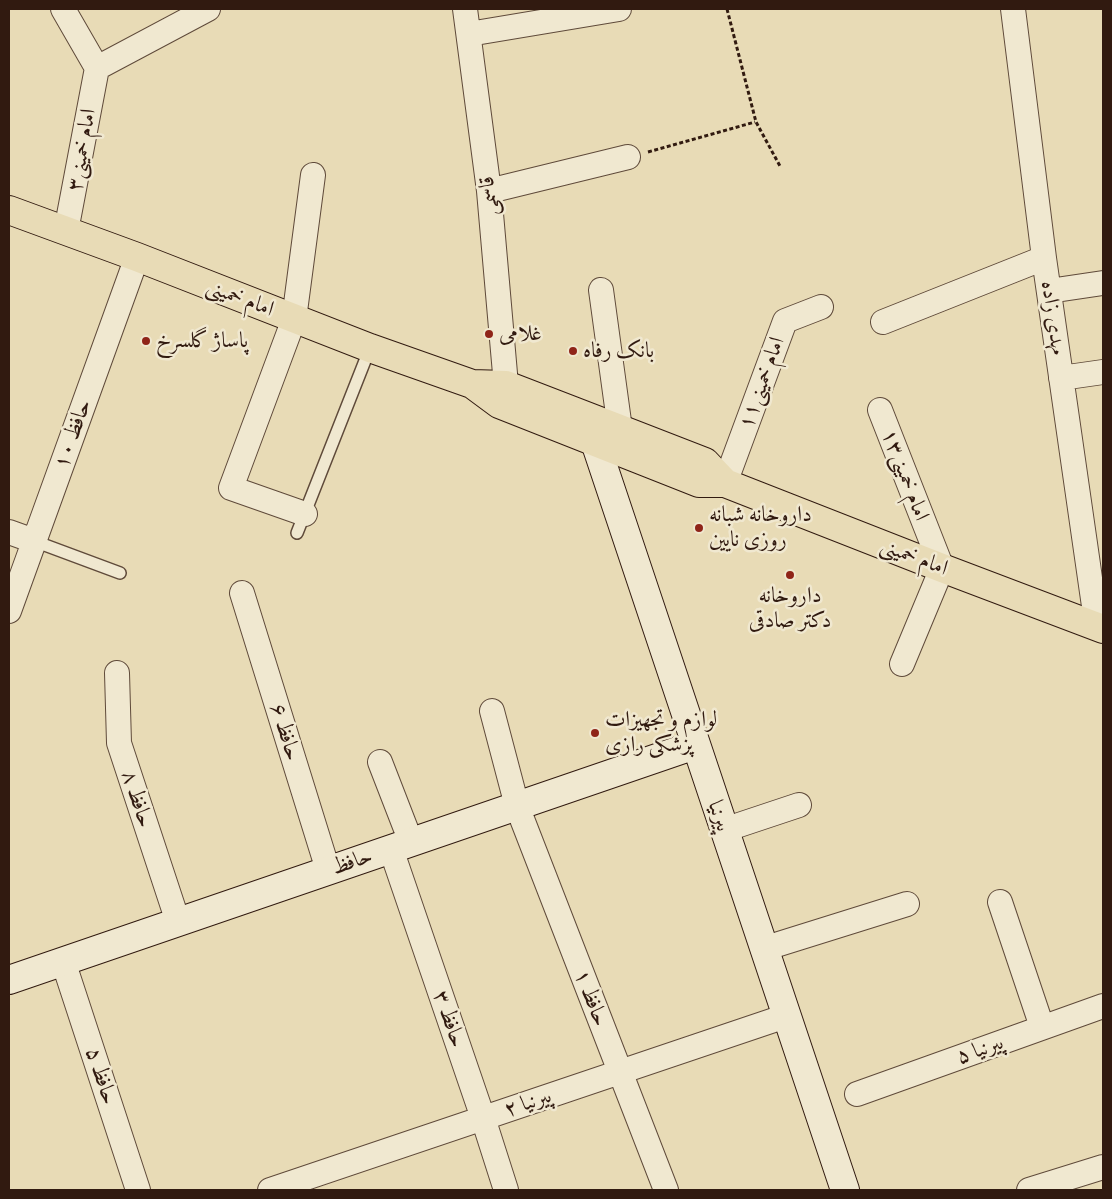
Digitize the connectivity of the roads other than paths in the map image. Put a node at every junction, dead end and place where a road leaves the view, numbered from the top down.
1 (63, 9) edge
2 (208, 9) edge
3 (465, 9) edge
4 (619, 9) edge
5 (1013, 9) edge
6 (469, 34) junction
7 (96, 68) junction
8 (628, 157) road end
9 (313, 175) dead end
10 (489, 191) junction
11 (9, 210) edge
12 (66, 231) junction
13 (137, 257) junction
14 (1044, 258) junction
15 (1103, 283) edge
16 (601, 290) dead end
17 (1049, 291) junction
18 (821, 306) dead end
19 (294, 319) junction
20 (884, 322) dead end
21 (370, 348) junction
22 (1103, 372) edge
23 (1062, 378) junction
24 (472, 384) junction
25 (506, 385) junction
26 (880, 410) dead end
27 (620, 429) junction
28 (594, 442) junction
29 (725, 482) junction
30 (301, 523) joint
31 (9, 532) edge
32 (34, 541) junction
33 (942, 568) junction
34 (120, 573) dead end
35 (242, 593) dead end
36 (9, 611) edge
37 (1100, 628) edge
38 (902, 664) dead end
39 (117, 673) dead end
40 (492, 711) dead end
41 (695, 745) junction
42 (380, 762) dead end
43 (799, 805) dead end
44 (517, 806) junction
45 (724, 830) junction
46 (401, 846) junction
47 (328, 870) junction
48 (1000, 902) dead end
49 (907, 904) dead end
50 (178, 922) junction
51 (763, 949) junction
52 (63, 961) junction
53 (9, 980) edge
54 (1103, 1006) edge
55 (786, 1016) junction
56 (1042, 1027) junction
57 (620, 1072) junction
58 (857, 1094) dead end
59 (483, 1118) junction
60 (1103, 1167) edge
61 (138, 1190) edge
62 (270, 1190) edge
63 (506, 1190) edge
64 (666, 1190) edge
65 (845, 1190) edge
66 (1029, 1190) edge

1 - 7 street
2 - 7 street
3 - 6 street, قاسمی
4 - 6 street
5 - 14 street, مهدی زاده
6 - 10 street, قاسمی
7 - 12 street, امام خمینی۳
8 - 10 street
9 - 19 street
10 - 25 street, قاسمی
11 - 12 main road, امام خمینی
12 - 13 main road, امام خمینی
13 - 19 main road, امام خمینی
13 - 32 street, حافظ ۱۰
14 - 17 street, مهدی زاده
14 - 20 street
15 - 17 street
16 - 27 street
17 - 23 street, مهدی زاده
18 - 29 street, امام خمینی۱۱
19 - 21 main road, امام خمینی
19 - 30 street
21 - 24 main road, امام خمینی
21 - 30 lane
22 - 23 street
23 - 37 street, مهدی زاده
24 - 25 main road, امام خمینی
24 - 28 main road, امام خمینی
25 - 27 main road, امام خمینی
26 - 33 street, امام خمینی۱۳
27 - 29 main road, امام خمینی
28 - 29 main road, امام خمینی
28 - 41 main road, پیرنیا
29 - 33 main road, امام خمینی
31 - 32 street
32 - 34 lane
32 - 36 street, حافظ ۱۰
33 - 37 main road, امام خمینی
33 - 38 street
35 - 47 street, حافظ ۶
39 - 50 street, حافظ ۸
40 - 44 street, حافظ ۱
41 - 44 main road, حافظ
41 - 45 main road, پیرنیا
42 - 46 street, حافظ ۳
43 - 45 street
44 - 46 main road, حافظ
44 - 57 street, حافظ ۱
45 - 51 main road, پیرنیا
46 - 47 main road, حافظ
46 - 59 street, حافظ ۳
47 - 50 main road, حافظ
48 - 56 street
49 - 51 street
50 - 52 main road, حافظ
51 - 55 main road, پیرنیا
52 - 53 main road, حافظ
52 - 61 street, حافظ ۵
54 - 56 street, پیرنیا ۵
55 - 57 street, پیرنیا ۲
55 - 65 main road, پیرنیا
56 - 58 street, پیرنیا ۵
57 - 59 street, پیرنیا ۲
57 - 64 street, حافظ ۱
59 - 62 street, پیرنیا ۲
59 - 63 street, حافظ ۳
60 - 66 street

